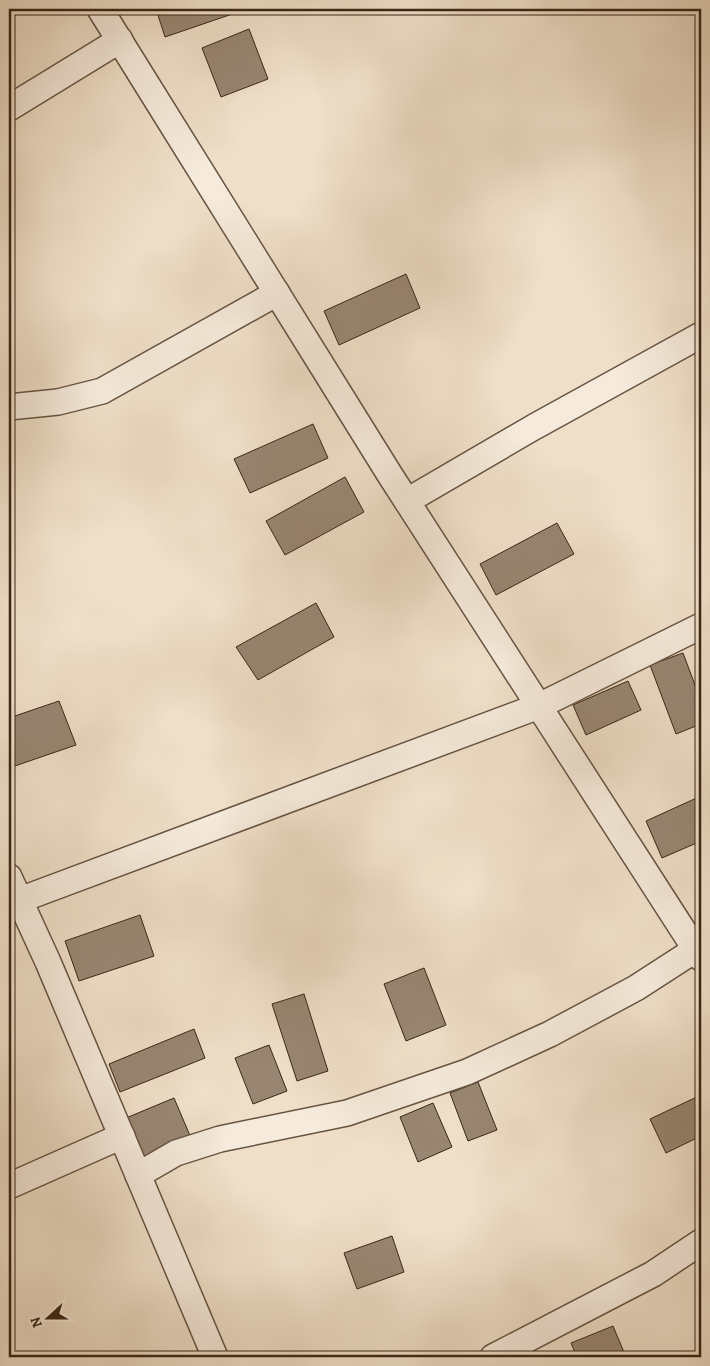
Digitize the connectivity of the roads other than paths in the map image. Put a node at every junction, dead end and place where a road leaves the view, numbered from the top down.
1 (100, 9) edge
2 (120, 40) junction
3 (9, 108) edge
4 (277, 293) junction
5 (701, 335) edge
6 (9, 407) edge
7 (407, 501) junction
8 (701, 626) edge
9 (538, 706) junction
10 (9, 877) edge
11 (14, 902) edge
12 (700, 951) edge
13 (122, 1136) junction
14 (138, 1175) junction
15 (9, 1186) edge
16 (701, 1242) edge
17 (215, 1357) edge
18 (493, 1357) edge

1 - 2 street
2 - 3 street
2 - 4 street
4 - 6 street
4 - 7 street
5 - 7 street
7 - 9 street
8 - 9 street
9 - 11 street
9 - 12 street
10 - 11 street
11 - 13 street
12 - 14 street
13 - 14 street
13 - 15 street
14 - 17 street
16 - 18 street

